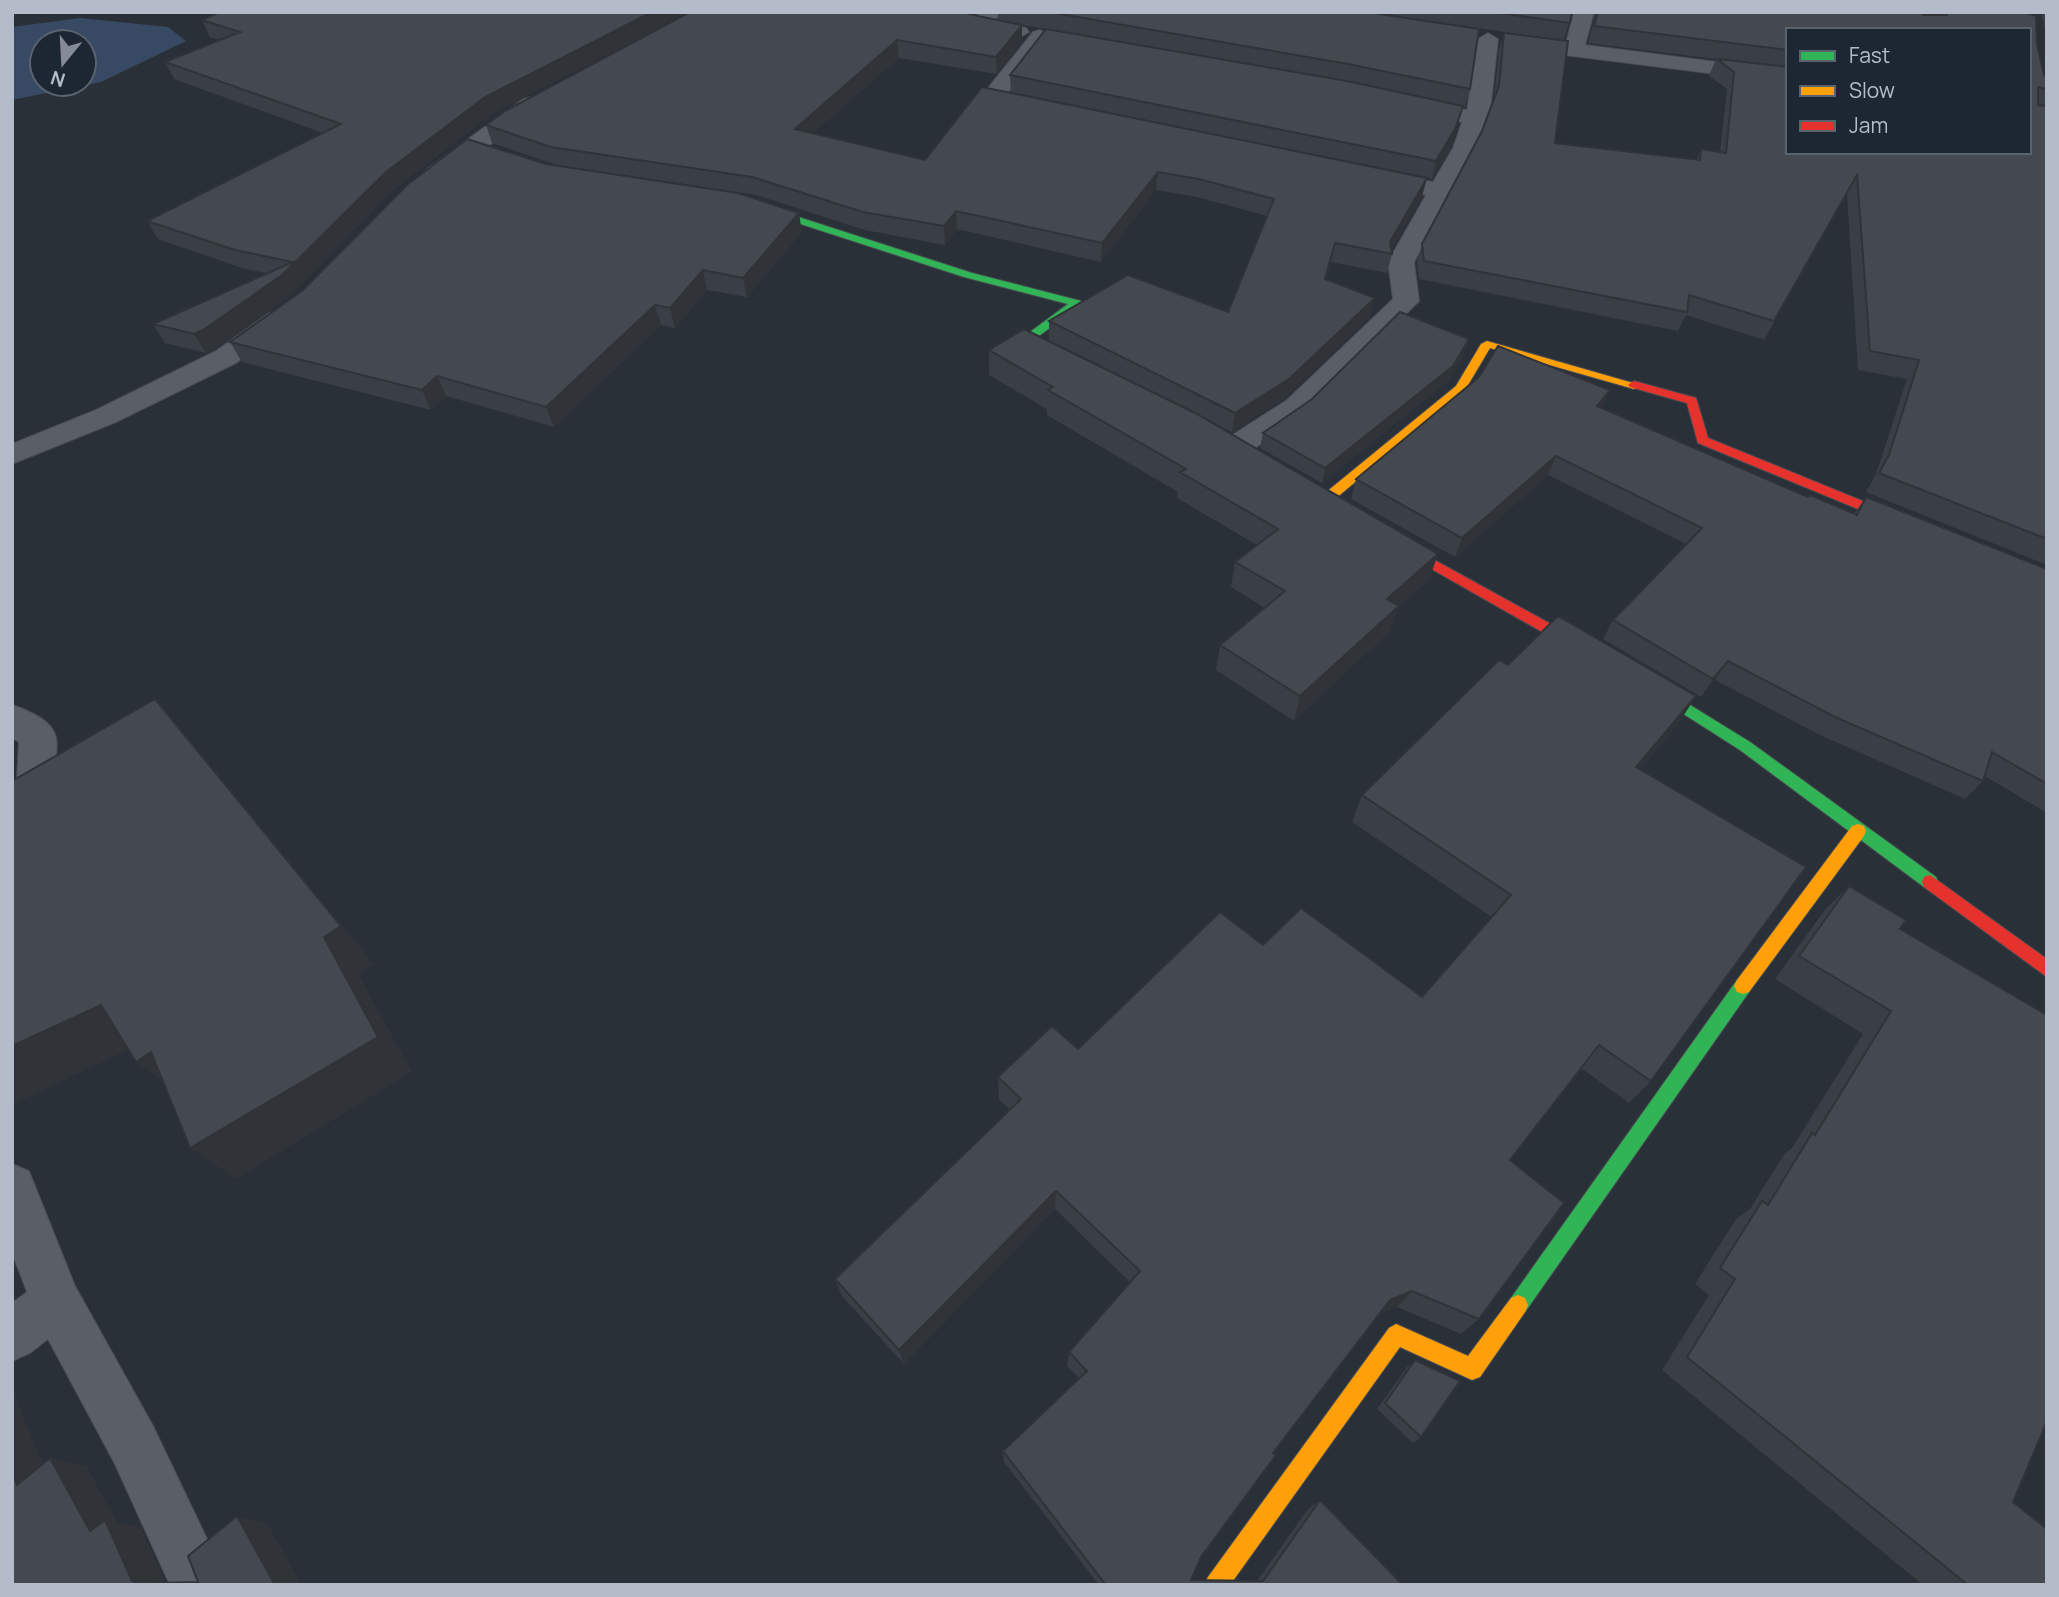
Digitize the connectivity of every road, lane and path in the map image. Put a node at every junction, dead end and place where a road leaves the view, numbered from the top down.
1 (992, 12) edge
2 (1584, 12) edge
3 (1040, 36) junction
4 (1462, 36) edge
5 (1488, 39) junction
6 (1066, 41) edge
7 (1574, 50) junction
8 (1786, 77) edge
9 (556, 93) edge
10 (1383, 99) edge
11 (1060, 112) edge
12 (1475, 118) junction
13 (1345, 172) edge
14 (415, 189) edge
15 (1440, 191) junction
16 (734, 201) edge
17 (303, 302) edge
18 (1072, 365) edge
19 (1234, 449) edge
20 (12, 455) edge
21 (1324, 501) edge
22 (1369, 527) edge
23 (1920, 530) edge
24 (1605, 660) edge
25 (1629, 674) edge
26 (12, 719) edge
27 (12, 829) edge
28 (1857, 831) junction
29 (2047, 969) edge
30 (12, 1188) edge
31 (56, 1302) junction
32 (12, 1335) edge
33 (200, 1585) edge
34 (1216, 1585) edge

1 - 3 street
2 - 7 street
3 - 6 street
3 - 11 street
4 - 5 street
5 - 7 street
5 - 12 street
7 - 8 street
9 - 14 street
10 - 12 street
12 - 15 street
13 - 15 street
15 - 19 street
16 - 18 street
17 - 20 street
21 - 23 street
22 - 24 street
25 - 28 street
26 - 27 street
28 - 29 street
28 - 34 street
30 - 31 street
31 - 32 street
31 - 33 street

